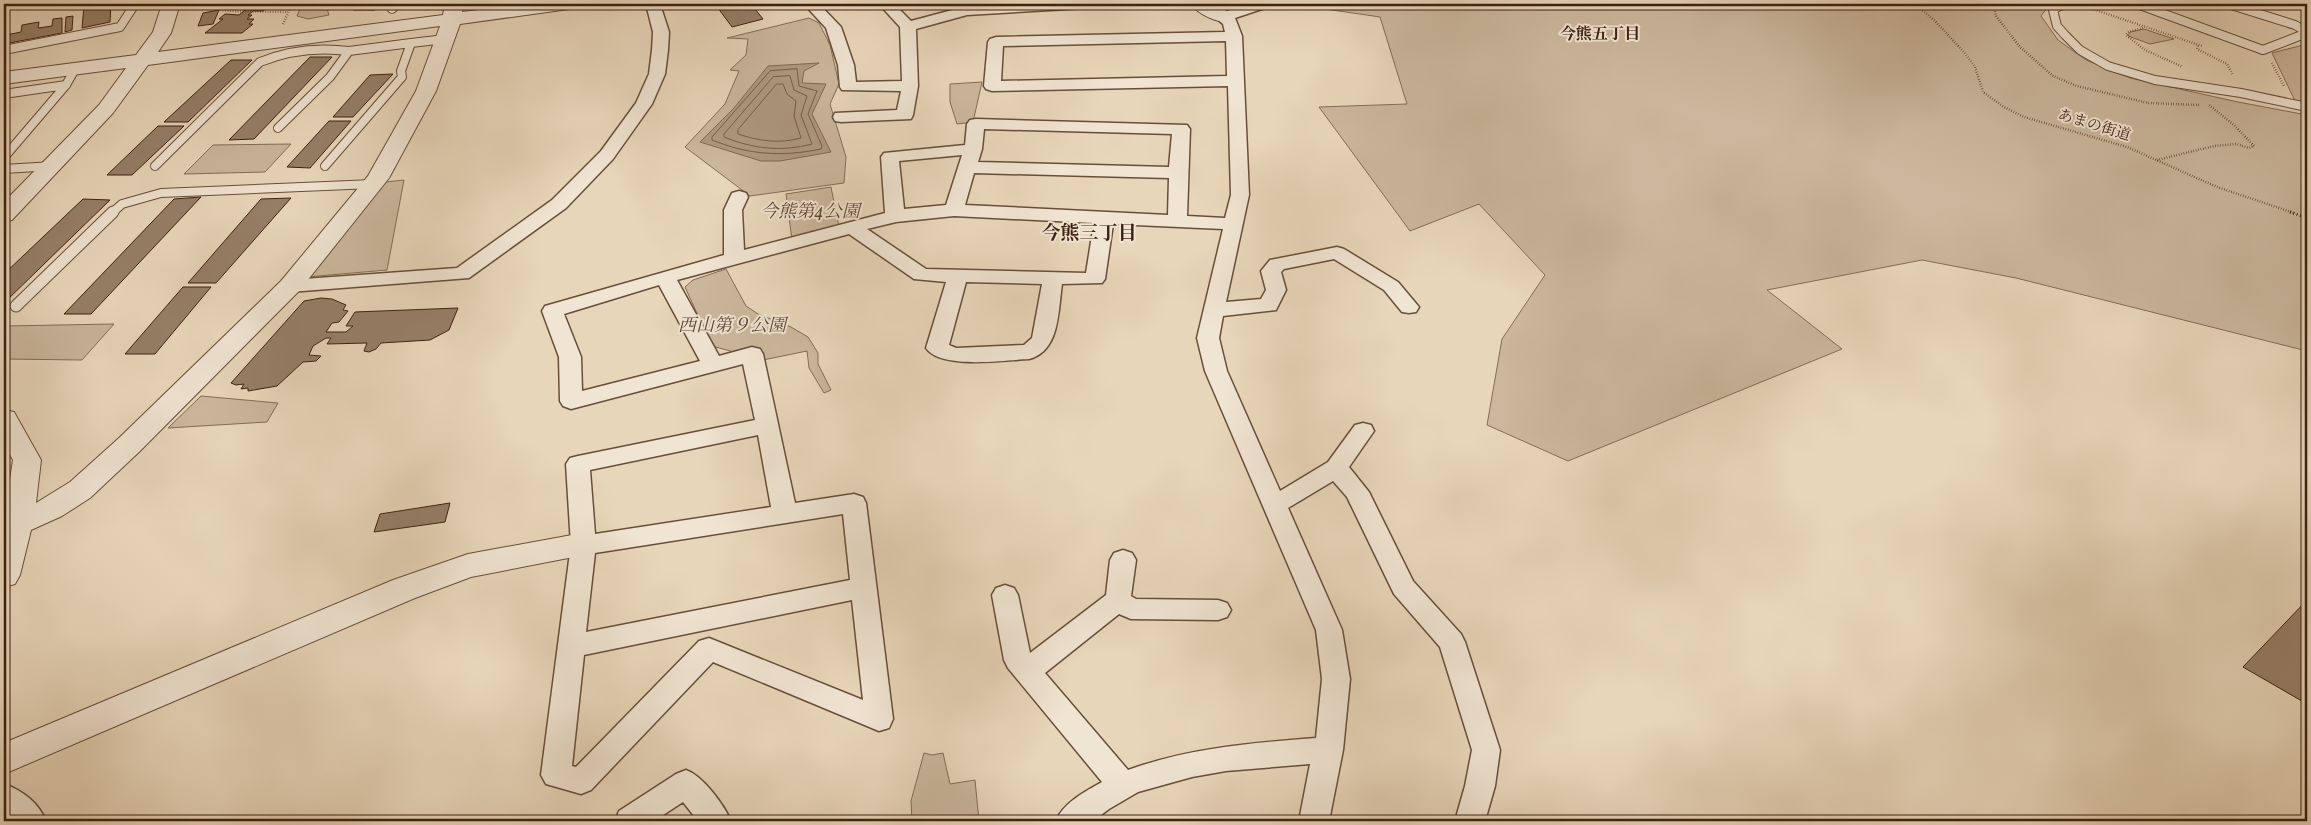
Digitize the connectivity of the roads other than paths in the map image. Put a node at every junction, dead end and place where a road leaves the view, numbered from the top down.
1 (134, 4) edge
2 (171, 4) edge
3 (569, 4) edge
4 (653, 4) edge
5 (811, 4) edge
6 (886, 4) edge
7 (1086, 4) edge
8 (1200, 4) edge
9 (1260, 4) edge
10 (2063, 4) edge
11 (2137, 4) edge
12 (2228, 4) edge
13 (963, 7) edge
14 (1223, 17) junction
15 (450, 21) edge
16 (908, 26) junction
17 (2307, 32) edge
18 (1234, 36) junction
19 (411, 43) junction
20 (4, 50) edge
21 (348, 51) junction
22 (142, 59) junction
23 (71, 77) junction
24 (4, 78) edge
25 (1237, 82) junction
26 (910, 86) junction
27 (4, 94) edge
28 (2307, 107) edge
29 (841, 117) dead end
30 (278, 128) dead end
31 (973, 149) junction
32 (5, 150) edge
33 (53, 166) junction
34 (155, 166) dead end
35 (325, 166) dead end
36 (968, 167) junction
37 (4, 170) edge
38 (1178, 173) junction
39 (373, 184) junction
40 (740, 197) dead end
41 (954, 210) junction
42 (4, 215) edge
43 (895, 216) junction
44 (1104, 219) junction
45 (1177, 221) junction
46 (1234, 224) junction
47 (851, 227) junction
48 (734, 258) junction
49 (958, 275) junction
50 (665, 277) junction
51 (1053, 279) junction
52 (290, 286) junction
53 (16, 306) dead end
54 (1409, 307) dead end
55 (1214, 310) junction
56 (713, 366) junction
57 (4, 419) edge
58 (767, 425) junction
59 (1363, 431) dead end
60 (1336, 468) junction
61 (1275, 505) junction
62 (785, 514) junction
63 (18, 523) junction
64 (583, 545) junction
65 (1124, 560) dead end
66 (4, 575) edge
67 (865, 587) junction
68 (1005, 595) dead end
69 (1118, 600) junction
70 (1218, 610) dead end
71 (709, 620) junction
72 (571, 646) junction
73 (709, 649) junction
74 (1026, 672) junction
75 (1329, 750) junction
76 (4, 758) edge
77 (1122, 784) junction
78 (4, 797) edge
79 (31, 821) edge
80 (630, 821) edge
81 (716, 821) edge
82 (1071, 821) edge
83 (1314, 821) edge
84 (1470, 821) edge

1 - 20 lane
2 - 22 street
3 - 15 street
4 - 52 street
5 - 26 street
6 - 16 street
7 - 13 street
8 - 14 street
9 - 14 street
10 - 28 lane
11 - 17 lane
12 - 17 lane
13 - 16 street
14 - 18 street
15 - 19 lane
15 - 22 street
15 - 39 street
16 - 26 street
18 - 25 street
18 - 25 street
19 - 21 lane
19 - 35 lane
21 - 30 lane
21 - 34 lane
22 - 23 street
22 - 33 street
23 - 24 street
23 - 27 lane
23 - 32 lane
25 - 46 street
26 - 29 street
31 - 36 street
31 - 38 street
31 - 43 street
33 - 37 lane
33 - 42 street
36 - 38 street
36 - 41 street
38 - 45 street
39 - 52 street
39 - 53 lane
40 - 48 street
41 - 43 street
41 - 44 street
43 - 47 street
44 - 45 street
44 - 51 street
45 - 46 street
46 - 55 street
47 - 48 street
47 - 49 street
48 - 50 street
49 - 51 street
49 - 51 street
50 - 56 street
50 - 56 street
52 - 63 street
54 - 55 street
55 - 61 street
56 - 58 street
57 - 63 street
58 - 62 street
58 - 64 street
59 - 60 street
60 - 61 street
60 - 84 street
61 - 75 street
62 - 64 street
62 - 67 street
63 - 66 street
64 - 72 street
64 - 76 street
65 - 69 street
67 - 71 street
67 - 73 street
68 - 74 street
69 - 70 street
69 - 74 street
71 - 72 street
71 - 73 street
72 - 73 street
74 - 77 street
75 - 77 street
75 - 83 street
77 - 82 street
78 - 79 street
80 - 81 street

